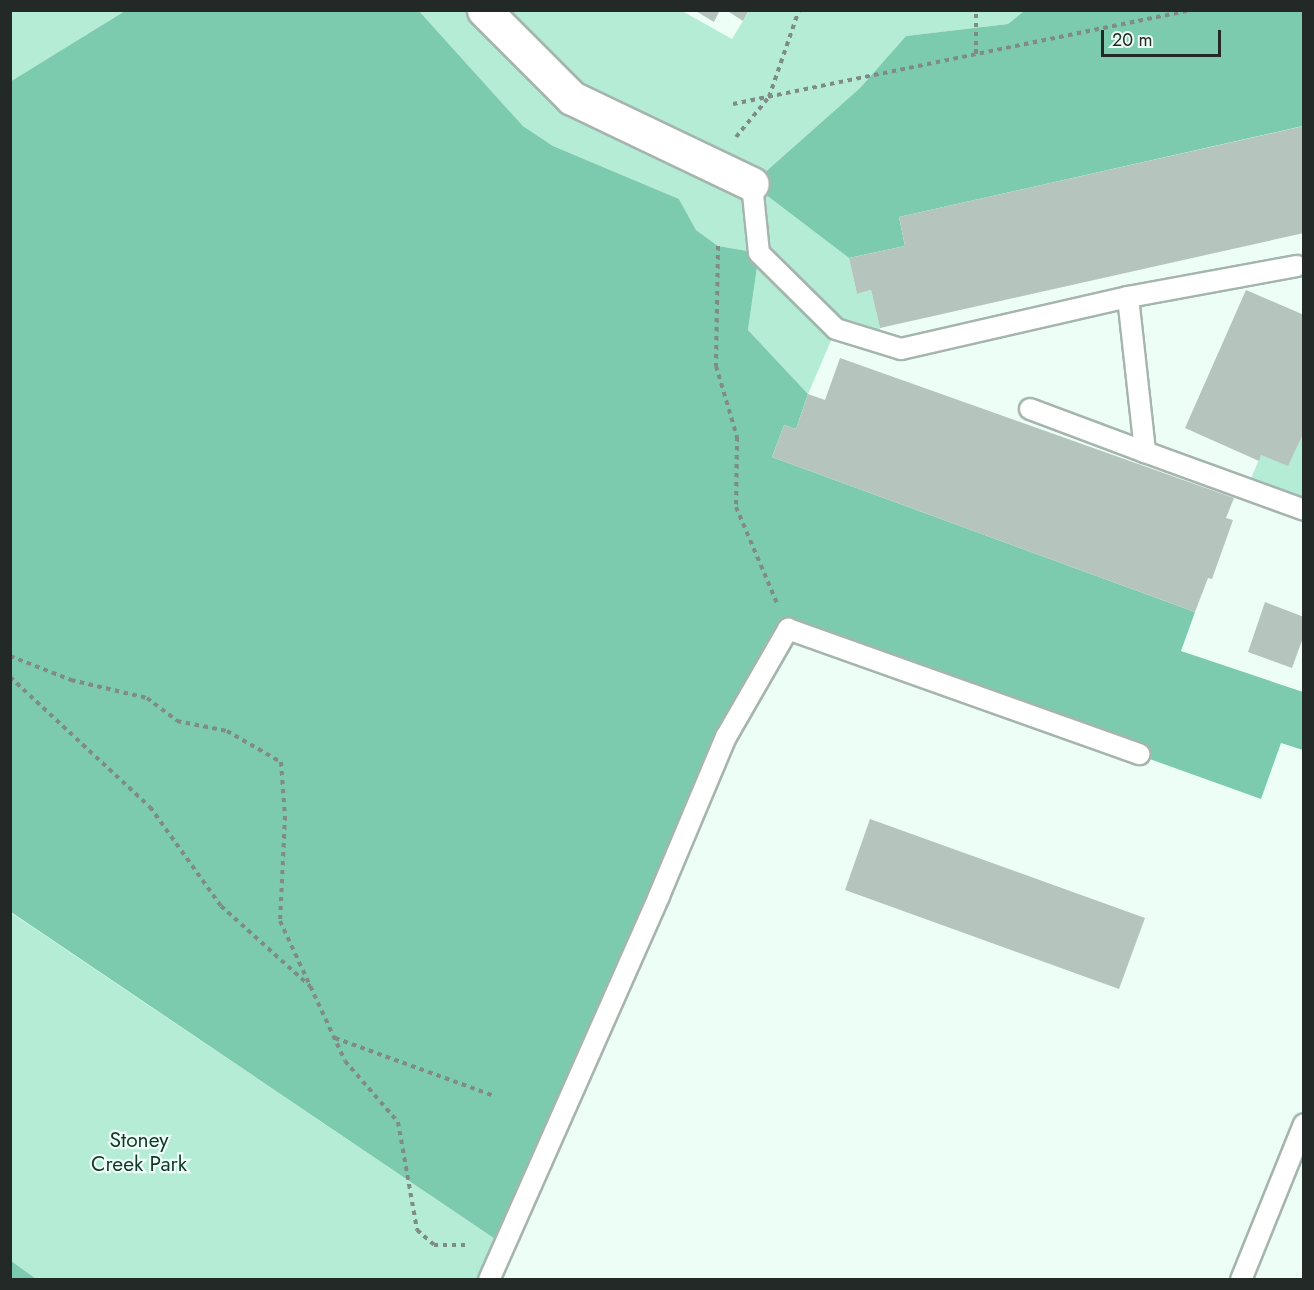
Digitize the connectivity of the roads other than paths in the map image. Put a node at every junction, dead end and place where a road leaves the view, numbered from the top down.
1 (484, 10) edge
2 (752, 184) joint
3 (1298, 266) dead end
4 (1128, 297) junction
5 (1030, 409) dead end
6 (1145, 452) junction
7 (1304, 510) edge
8 (1139, 754) dead end
9 (1304, 1124) edge
10 (489, 1280) edge
11 (1241, 1280) edge

1 - 2 street
2 - 4 lane
3 - 4 lane
4 - 6 lane
5 - 6 lane
6 - 7 lane
8 - 10 lane
9 - 11 lane

